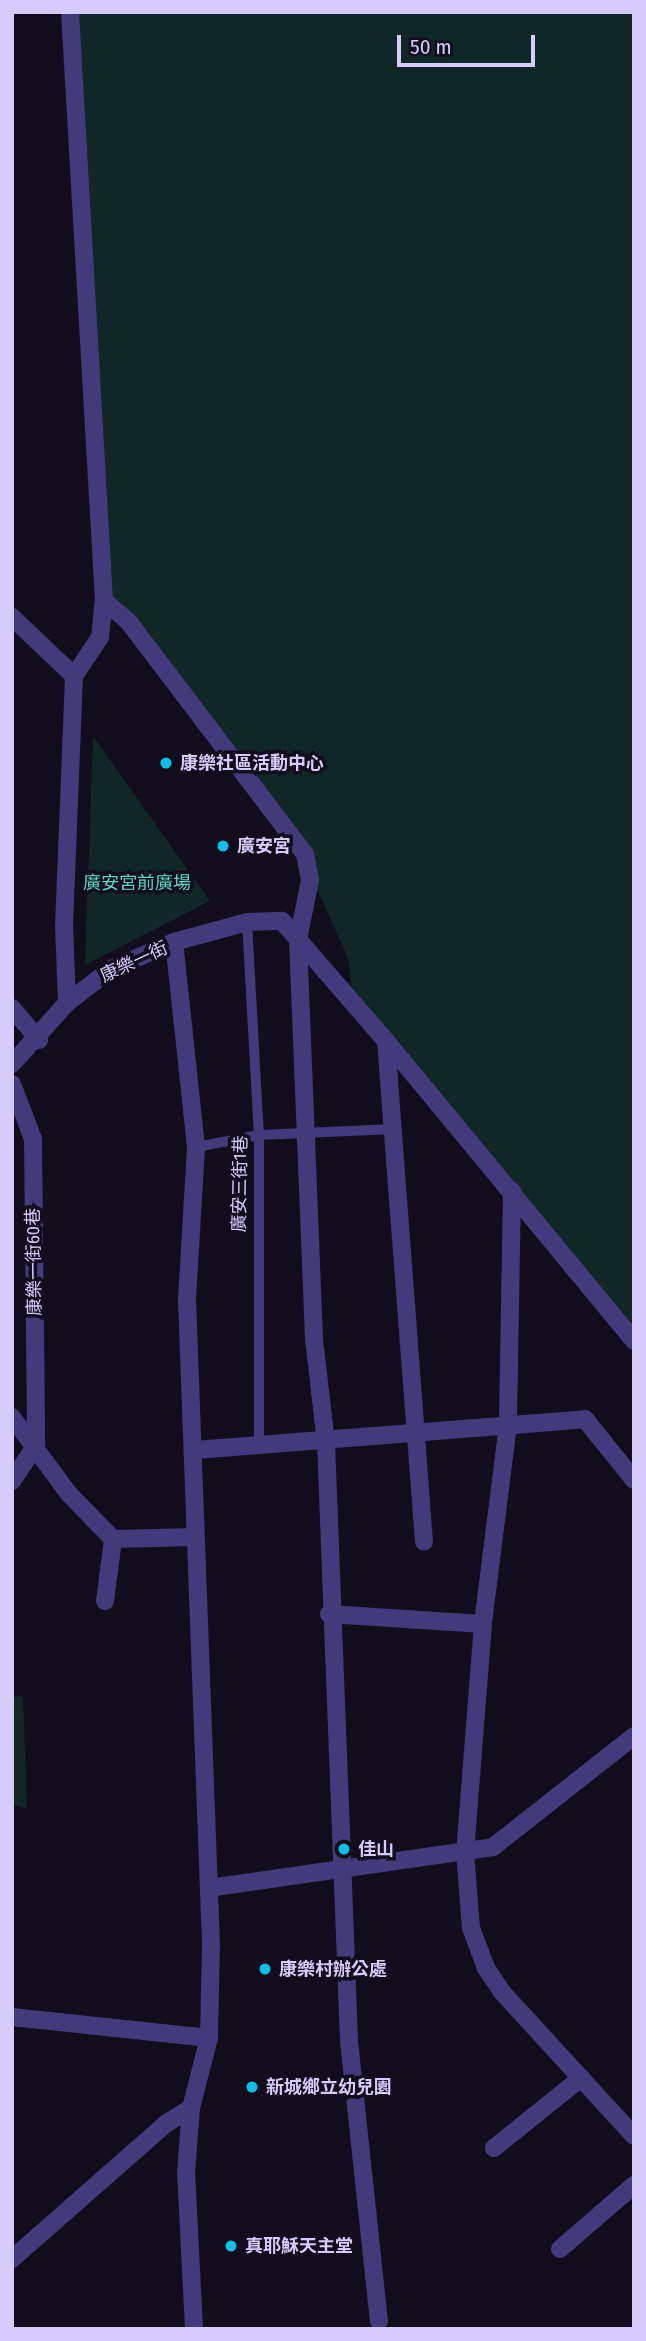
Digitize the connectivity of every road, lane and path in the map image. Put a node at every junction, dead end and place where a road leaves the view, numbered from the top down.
1 (70, 12) edge
2 (104, 601) junction
3 (12, 617) edge
4 (74, 676) junction
5 (247, 922) junction
6 (298, 940) junction
7 (174, 942) junction
8 (67, 1003) junction
9 (12, 1008) edge
10 (39, 1040) junction
11 (386, 1041) junction
12 (12, 1064) edge
13 (12, 1084) edge
14 (394, 1129) junction
15 (308, 1132) junction
16 (259, 1135) junction
17 (196, 1147) junction
18 (512, 1191) junction
19 (634, 1341) edge
20 (12, 1417) edge
21 (508, 1425) junction
22 (418, 1433) junction
23 (326, 1442) junction
24 (36, 1446) junction
25 (259, 1447) junction
26 (195, 1450) junction
27 (634, 1480) edge
28 (12, 1481) edge
29 (195, 1537) junction
30 (113, 1539) junction
31 (424, 1542) dead end
32 (105, 1601) dead end
33 (329, 1614) junction
34 (483, 1624) junction
35 (634, 1736) edge
36 (465, 1852) junction
37 (342, 1869) junction
38 (209, 1888) junction
39 (12, 2017) edge
40 (209, 2038) junction
41 (581, 2078) junction
42 (191, 2108) junction
43 (634, 2136) edge
44 (494, 2148) dead end
45 (634, 2185) edge
46 (560, 2249) dead end
47 (12, 2259) edge
48 (379, 2321) dead end
49 (194, 2329) edge

1 - 2 street
2 - 4 street
2 - 6 street
3 - 4 street
4 - 8 street
5 - 6 street, 康樂一街
5 - 7 street, 康樂一街
5 - 16 lane, 廣安三街1巷
6 - 11 street, 康樂一街
6 - 15 street
7 - 8 street, 康樂一街
7 - 17 street
8 - 10 street, 康樂一街
9 - 10 street
10 - 12 street, 康樂一街
11 - 14 street
11 - 18 street, 康樂一街
13 - 24 street, 康樂一街60巷
14 - 15 lane
14 - 22 street
15 - 16 lane
15 - 23 street
16 - 17 lane
16 - 25 lane, 廣安三街1巷
17 - 26 street
18 - 19 street, 康樂一街
18 - 21 street
20 - 24 street
21 - 22 street
21 - 27 street
21 - 34 street
22 - 23 street
22 - 31 street
23 - 25 street
23 - 33 street
24 - 28 street
24 - 30 street
25 - 26 street
26 - 29 street
29 - 30 street
29 - 38 street
30 - 32 street
33 - 34 street
33 - 37 street
34 - 36 street
35 - 36 street
36 - 37 street
36 - 41 street
37 - 38 street
37 - 48 street
38 - 40 street
39 - 40 street
40 - 42 street
41 - 43 street
41 - 44 street
42 - 47 street
42 - 49 street
45 - 46 street

